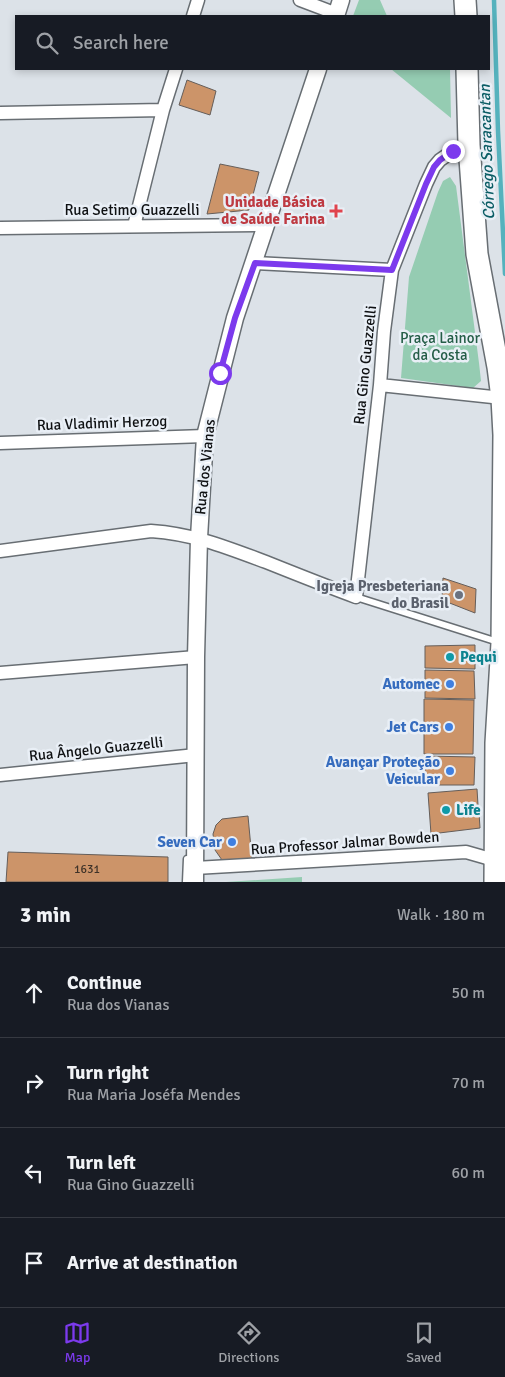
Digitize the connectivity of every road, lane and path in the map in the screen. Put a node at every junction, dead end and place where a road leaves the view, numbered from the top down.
1 (198, 0) edge
2 (300, 0) edge
3 (465, 0) edge
4 (338, 10) edge
5 (193, 15) edge
6 (466, 15) edge
7 (176, 70) edge
8 (318, 70) edge
9 (467, 70) edge
10 (163, 110) junction
11 (0, 113) edge
12 (453, 151) dead end
13 (265, 225) junction
14 (134, 226) junction
15 (0, 228) edge
16 (255, 263) junction
17 (392, 270) junction
18 (380, 385) junction
19 (502, 398) junction
20 (205, 436) junction
21 (0, 443) edge
22 (199, 538) junction
23 (0, 551) edge
24 (356, 597) junction
25 (502, 643) junction
26 (196, 656) junction
27 (0, 673) edge
28 (501, 743) edge
29 (196, 755) junction
30 (0, 775) edge
31 (495, 873) edge
32 (192, 877) edge

1 - 5 street
2 - 4 street
3 - 6 main road
7 - 10 street
8 - 13 street, Rua dos Vianas
9 - 19 main road
10 - 11 street
10 - 14 street
12 - 17 street, Rua Gino Guazzelli
13 - 14 street, Rua Setimo Guazzelli
13 - 16 street, Rua dos Vianas
14 - 15 street, Rua Setimo Guazzelli
16 - 17 street
16 - 20 street, Rua dos Vianas
17 - 18 street, Rua Gino Guazzelli
18 - 19 street
18 - 24 street, Rua Gino Guazzelli
19 - 25 main road
20 - 21 street, Rua Vladimir Herzog
20 - 22 street, Rua dos Vianas
22 - 23 street
22 - 24 street
22 - 26 street, Rua dos Vianas
24 - 25 lane
25 - 28 main road
26 - 27 street
26 - 29 street, Rua dos Vianas
28 - 31 main road
29 - 30 street, Rua Ângelo Guazzelli
29 - 32 street, Rua dos Vianas
31 - 32 street, Rua Professor Jalmar Bowden

